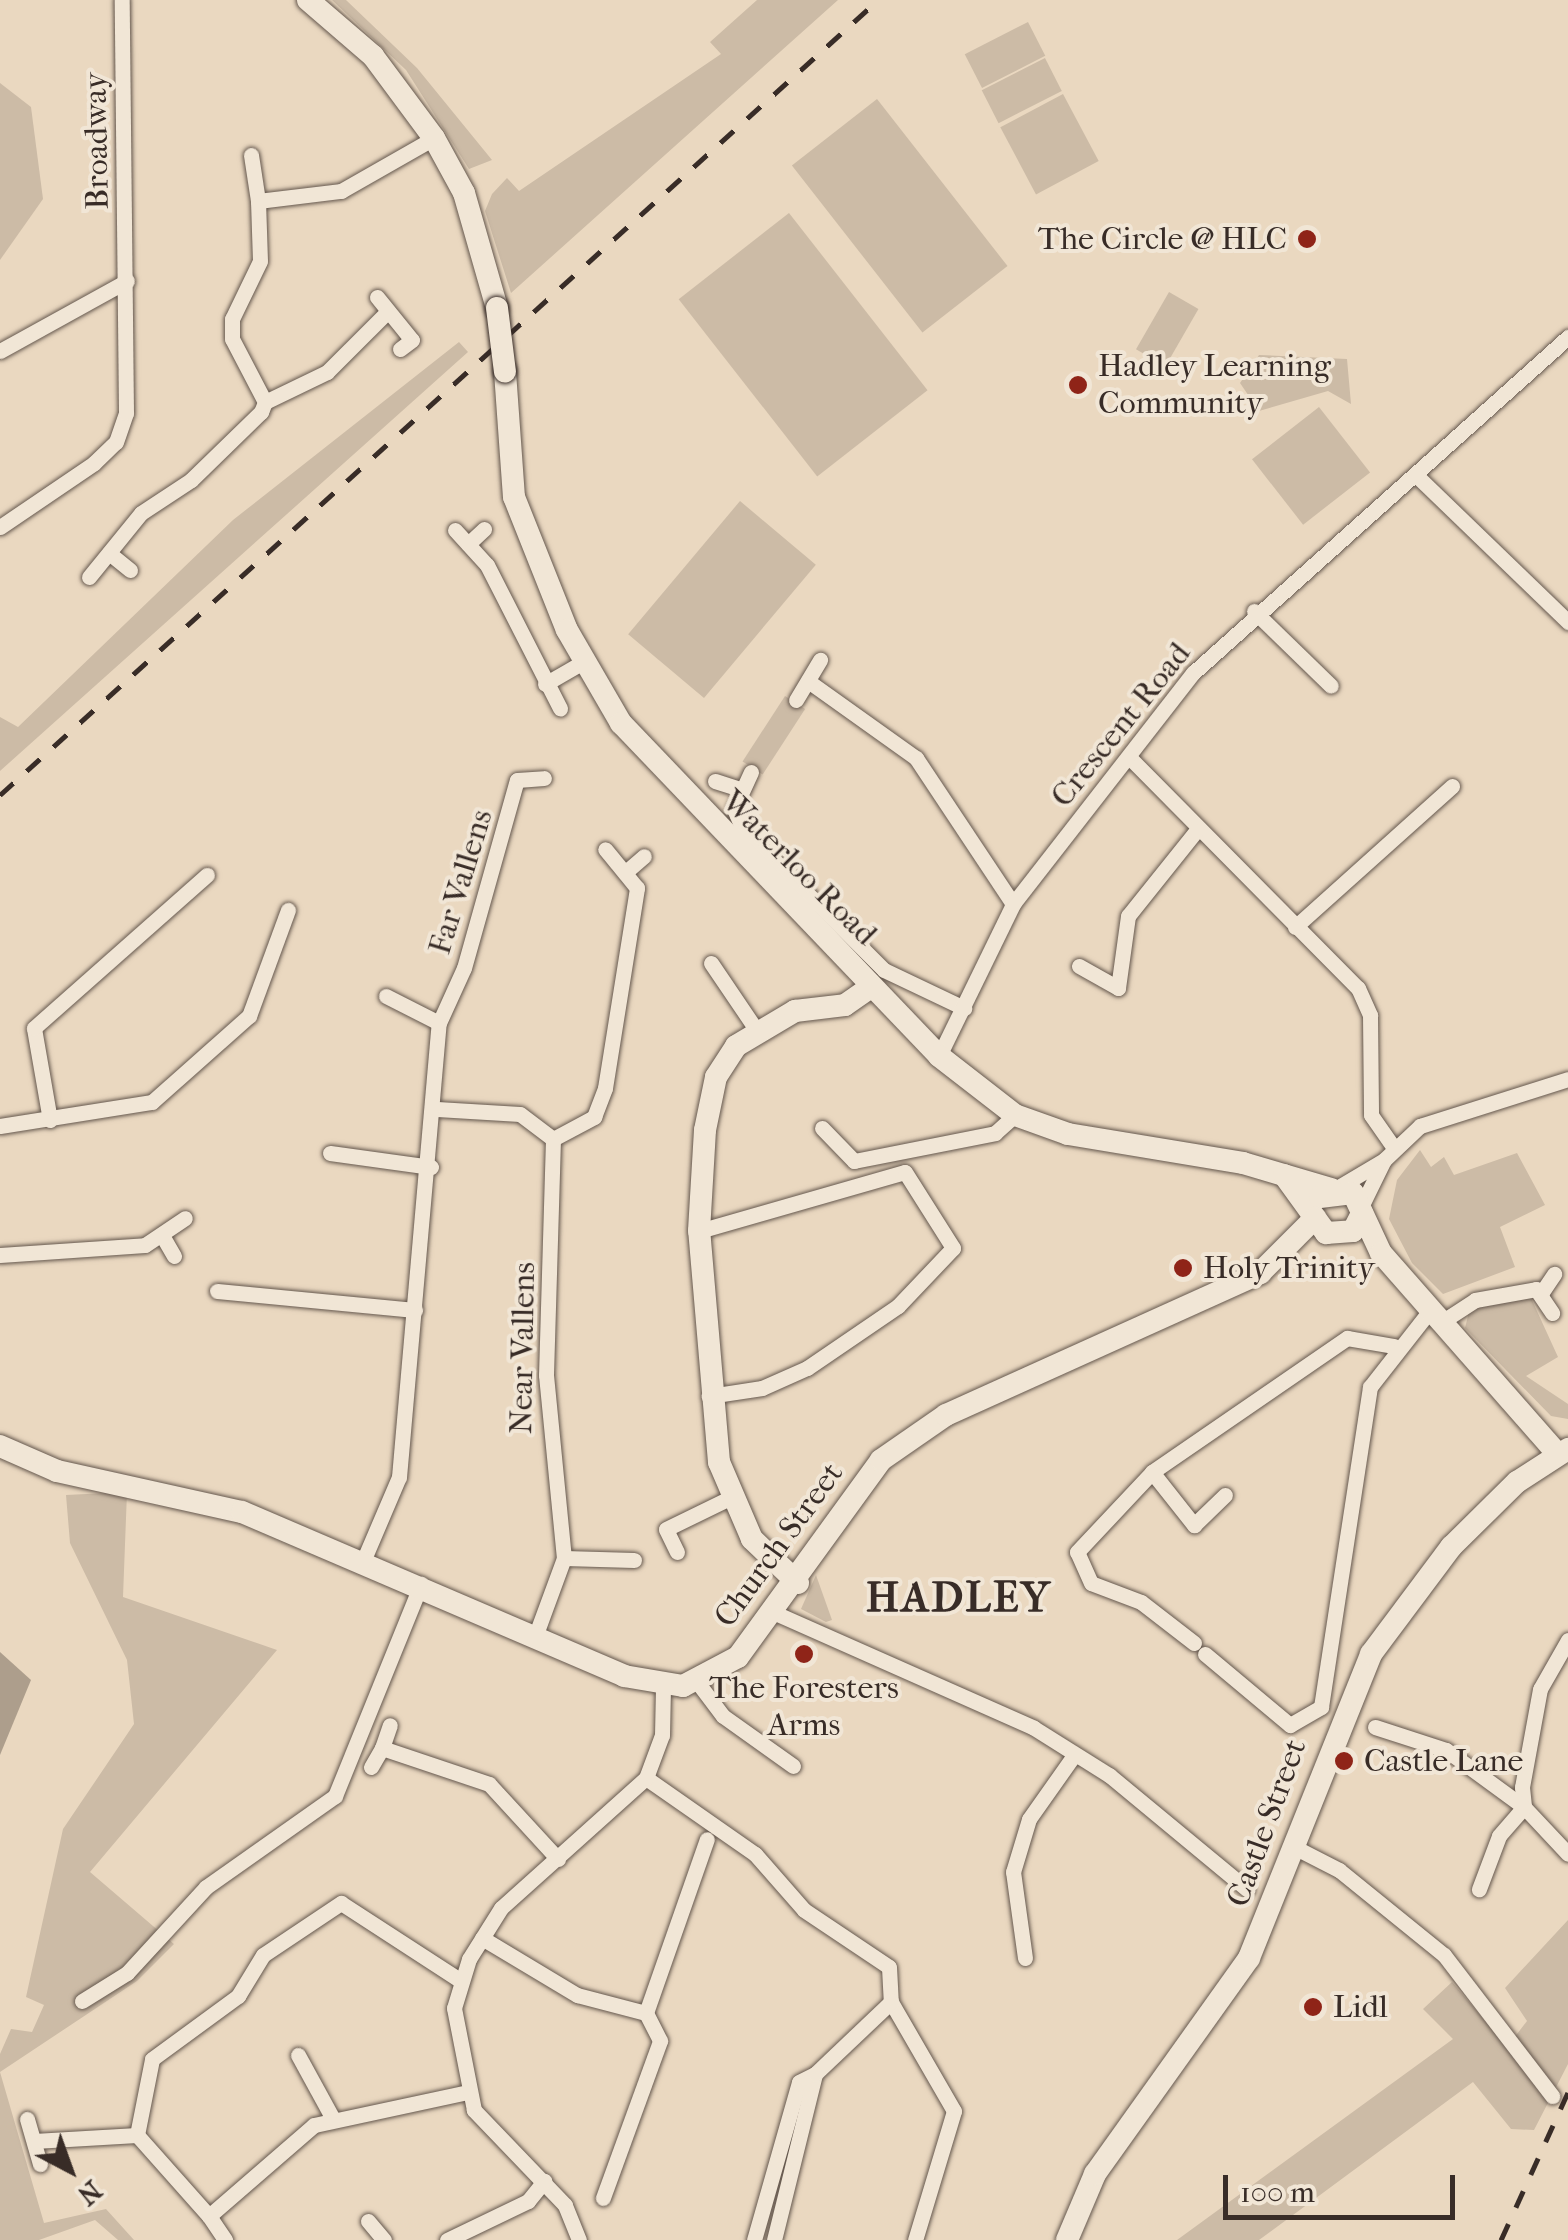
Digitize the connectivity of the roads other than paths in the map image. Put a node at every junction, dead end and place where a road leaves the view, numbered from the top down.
1 (122, 0) edge
2 (308, 0) edge
3 (434, 138) junction
4 (251, 154) dead end
5 (258, 202) junction
6 (126, 281) junction
7 (1568, 337) edge
8 (400, 349) dead end
9 (0, 351) edge
10 (265, 402) junction
11 (1418, 481) junction
12 (0, 526) edge
13 (455, 530) dead end
14 (484, 530) dead end
15 (468, 544) junction
16 (108, 553) junction
17 (130, 570) dead end
18 (89, 577) dead end
19 (1254, 611) junction
20 (1568, 622) edge
21 (820, 660) dead end
22 (583, 662) junction
23 (808, 680) junction
24 (545, 684) junction
25 (1331, 686) dead end
26 (796, 700) dead end
27 (560, 708) dead end
28 (1130, 758) junction
29 (751, 772) dead end
30 (544, 778) dead end
31 (715, 781) dead end
32 (1452, 786) dead end
33 (739, 790) junction
34 (1196, 831) junction
35 (604, 849) dead end
36 (644, 856) dead end
37 (628, 870) junction
38 (207, 874) dead end
39 (1013, 904) junction
40 (288, 910) dead end
41 (1296, 927) junction
42 (711, 964) dead end
43 (1079, 966) dead end
44 (871, 987) junction
45 (386, 996) dead end
46 (964, 1008) junction
47 (439, 1024) junction
48 (758, 1031) junction
49 (939, 1056) junction
50 (1568, 1079) edge
51 (437, 1109) junction
52 (1015, 1116) junction
53 (50, 1120) junction
54 (0, 1126) edge
55 (822, 1128) dead end
56 (554, 1138) junction
57 (330, 1154) dead end
58 (1389, 1154) junction
59 (431, 1166) junction
60 (1284, 1175) junction
61 (1334, 1188) junction
62 (1362, 1210) junction
63 (1314, 1216) junction
64 (185, 1218) dead end
65 (699, 1232) junction
66 (1344, 1236) junction
67 (162, 1237) junction
68 (1381, 1253) junction
69 (0, 1255) edge
70 (174, 1256) dead end
71 (1554, 1274) dead end
72 (217, 1291) dead end
73 (1542, 1292) junction
74 (415, 1310) junction
75 (1552, 1313) dead end
76 (1437, 1315) junction
77 (1394, 1346) junction
78 (708, 1396) junction
79 (0, 1446) edge
80 (1565, 1457) edge
81 (1152, 1472) junction
82 (1225, 1495) dead end
83 (732, 1496) junction
84 (678, 1552) dead end
85 (564, 1558) junction
86 (364, 1559) junction
87 (634, 1560) dead end
88 (421, 1584) junction
89 (798, 1584) junction
90 (775, 1613) junction
91 (535, 1637) junction
92 (1568, 1640) edge
93 (698, 1682) junction
94 (664, 1688) junction
95 (390, 1726) dead end
96 (1375, 1727) dead end
97 (382, 1748) junction
98 (1072, 1758) junction
99 (792, 1766) dead end
100 (370, 1768) dead end
101 (646, 1778) junction
102 (1524, 1807) junction
103 (707, 1839) dead end
104 (1294, 1847) junction
105 (1568, 1854) edge
106 (558, 1859) junction
107 (1479, 1888) dead end
108 (1247, 1889) dead end
109 (482, 1938) junction
110 (1026, 1958) dead end
111 (461, 1981) junction
112 (82, 2001) dead end
113 (890, 2002) junction
114 (638, 2012) junction
115 (298, 2056) dead end
116 (815, 2074) junction
117 (468, 2092) junction
118 (1552, 2096) dead end
119 (332, 2117) junction
120 (27, 2119) dead end
121 (137, 2135) junction
122 (34, 2141) junction
123 (40, 2164) dead end
124 (544, 2181) junction
125 (603, 2198) dead end
126 (209, 2216) junction
127 (368, 2221) dead end
128 (225, 2240) edge
129 (384, 2240) edge
130 (447, 2240) edge
131 (580, 2240) edge
132 (754, 2240) edge
133 (774, 2240) edge
134 (914, 2240) edge
135 (1067, 2240) edge

1 - 6 street, Broadway
2 - 3 street
3 - 5 street
3 - 22 street, Waterloo Road, bridge
4 - 5 street
5 - 10 street
6 - 9 street
6 - 12 street, Broadway
7 - 11 street, Crescent Road
8 - 10 street
10 - 16 street
11 - 19 street, Crescent Road
11 - 20 street
13 - 15 street
14 - 15 street
15 - 24 street
16 - 17 street
16 - 18 street
19 - 25 street
19 - 28 street, Crescent Road
21 - 23 street
22 - 24 street
22 - 44 street, Waterloo Road
23 - 26 street
23 - 39 street
24 - 27 street
28 - 34 street
28 - 39 street, Crescent Road
29 - 33 street
30 - 47 street, Far Vallens
31 - 33 street
32 - 41 street
33 - 46 street
34 - 41 street
34 - 43 street
35 - 37 street
36 - 37 street
37 - 56 street
38 - 53 street
39 - 46 street, Crescent Road
40 - 53 street
41 - 58 street
42 - 48 street
44 - 48 street
44 - 49 street, Waterloo Road
45 - 47 street
46 - 49 street, Crescent Road
47 - 51 street, Far Vallens
48 - 65 street
49 - 52 street, Waterloo Road
50 - 58 street
51 - 56 street
51 - 59 street, Far Vallens
52 - 55 street
52 - 60 street, Waterloo Road
53 - 54 street
56 - 85 street, Near Vallens
57 - 59 street
58 - 61 street
58 - 62 street
59 - 74 street, Far Vallens
60 - 61 street, Waterloo Road
60 - 63 street
61 - 62 street
61 - 63 street, Church Street
62 - 66 street
62 - 68 street
63 - 66 street
63 - 89 street, Church Street
64 - 67 street
65 - 78 street
65 - 78 street
66 - 68 street
67 - 69 street
67 - 70 street
68 - 76 street
71 - 73 street
72 - 74 street
73 - 75 street
73 - 76 street, Castle Street
74 - 86 street, Far Vallens
76 - 77 street, Castle Street
76 - 80 street
77 - 81 street
77 - 81 street, Castle Street
78 - 83 street
79 - 86 street
80 - 104 street, Castle Street
81 - 82 street
83 - 84 street
83 - 89 street
85 - 87 street
85 - 91 street, Near Vallens
86 - 88 street
88 - 91 street
88 - 112 street
89 - 90 street, Church Street
90 - 93 street, Church Street
90 - 98 street
91 - 94 street
92 - 102 street
93 - 94 street, Church Street
93 - 99 street
94 - 101 street
95 - 97 street
96 - 102 street
97 - 100 street
97 - 106 street
98 - 108 street
98 - 110 street
101 - 106 street
101 - 113 street
102 - 105 street
102 - 107 street
103 - 114 street
104 - 118 street
104 - 135 street, Castle Street
106 - 109 street
109 - 111 street
109 - 114 street
111 - 117 street
111 - 121 street
113 - 116 street
113 - 134 street
114 - 125 street
115 - 119 street
116 - 132 street
116 - 133 street
117 - 119 street
117 - 124 street
119 - 126 street
120 - 122 street
121 - 122 street
121 - 126 street
122 - 123 street
124 - 130 street
124 - 131 street
126 - 128 street
127 - 129 street

